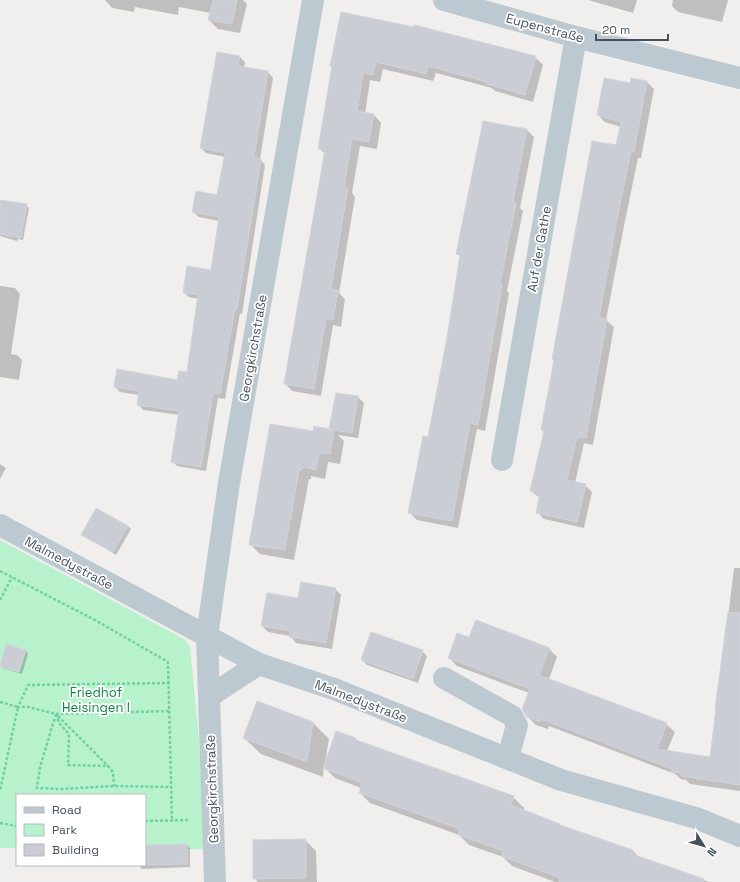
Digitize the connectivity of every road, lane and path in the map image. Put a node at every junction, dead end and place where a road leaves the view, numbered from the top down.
1 (313, 0) edge
2 (444, 0) edge
3 (576, 37) junction
4 (740, 78) edge
5 (502, 460) dead end
6 (0, 525) edge
7 (0, 571) edge
8 (12, 578) junction
9 (0, 600) edge
10 (207, 636) junction
11 (259, 664) junction
12 (444, 678) dead end
13 (170, 683) junction
14 (210, 696) junction
15 (0, 702) edge
16 (18, 707) junction
17 (170, 711) junction
18 (56, 714) junction
19 (508, 758) junction
20 (108, 766) junction
21 (114, 786) junction
22 (172, 787) junction
23 (0, 791) edge
24 (213, 819) junction
25 (172, 820) junction
26 (146, 821) edge
27 (0, 823) edge
28 (16, 826) edge
29 (740, 836) edge
30 (215, 882) edge

1 - 10 street, Georgkirchstraße
2 - 3 street, Eupenstraße
3 - 4 street, Eupenstraße
3 - 5 street, Auf der Gathe
6 - 10 street, Malmedystraße
7 - 8 path
8 - 9 path
8 - 13 path
10 - 11 street, Malmedystraße
10 - 14 street, Georgkirchstraße
11 - 14 street
11 - 19 street, Malmedystraße
12 - 19 street
13 - 16 path
13 - 17 path
14 - 24 street, Georgkirchstraße
15 - 16 path
16 - 18 path
16 - 23 path
17 - 18 path
17 - 22 path
18 - 20 path
18 - 20 path
18 - 21 path
19 - 29 street, Malmedystraße
20 - 21 path
21 - 22 path
22 - 25 path
24 - 25 path
24 - 30 street, Georgkirchstraße
25 - 26 path
27 - 28 path

